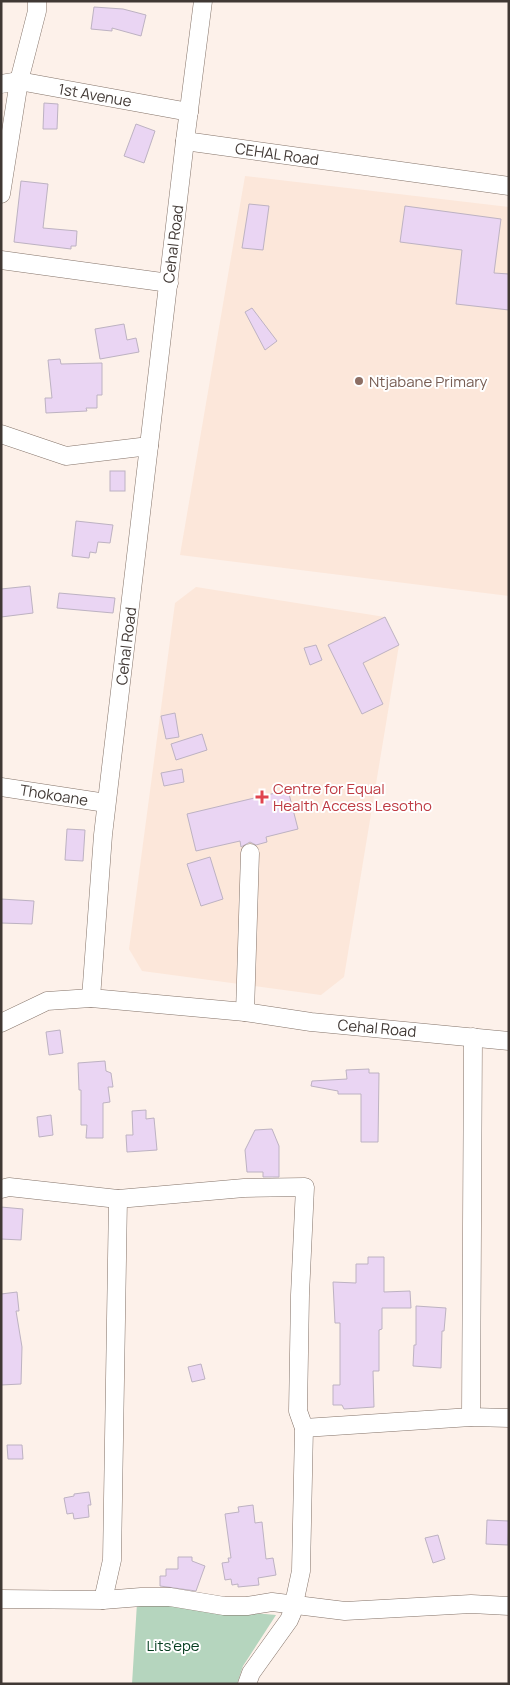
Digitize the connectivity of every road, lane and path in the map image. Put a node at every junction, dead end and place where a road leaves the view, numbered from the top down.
1 (37, 1) edge
2 (203, 1) edge
3 (19, 81) junction
4 (1, 84) edge
5 (189, 112) junction
6 (185, 141) junction
7 (509, 186) edge
8 (1, 194) edge
9 (1, 260) edge
10 (169, 282) junction
11 (1, 434) edge
12 (150, 446) junction
13 (1, 787) edge
14 (106, 803) junction
15 (250, 853) dead end
16 (91, 998) junction
17 (245, 1012) junction
18 (1, 1023) edge
19 (473, 1037) junction
20 (509, 1040) edge
21 (1, 1189) edge
22 (118, 1199) junction
23 (471, 1417) junction
24 (509, 1418) edge
25 (304, 1428) junction
26 (4, 1595) edge
27 (103, 1600) junction
28 (294, 1604) junction
29 (509, 1606) edge
30 (247, 1684) edge

1 - 3 street
2 - 5 street
3 - 4 street, 1st Avenue
3 - 5 street, 1st Avenue
3 - 8 street
5 - 6 street
6 - 7 street, CEHAL Road
6 - 10 street, Cehal Road
9 - 10 street
10 - 12 street, Cehal Road
11 - 12 street
12 - 14 street, Cehal Road
13 - 14 street, Thokoane
14 - 16 street, Cehal Road
15 - 17 street
16 - 17 street, Cehal Road
16 - 18 street
17 - 19 street, Cehal Road
19 - 20 street, Cehal Road
19 - 23 street
21 - 22 street
22 - 25 street
22 - 27 street
23 - 24 street
23 - 25 street
25 - 28 street
26 - 27 street
27 - 28 street
28 - 29 street
28 - 30 street

